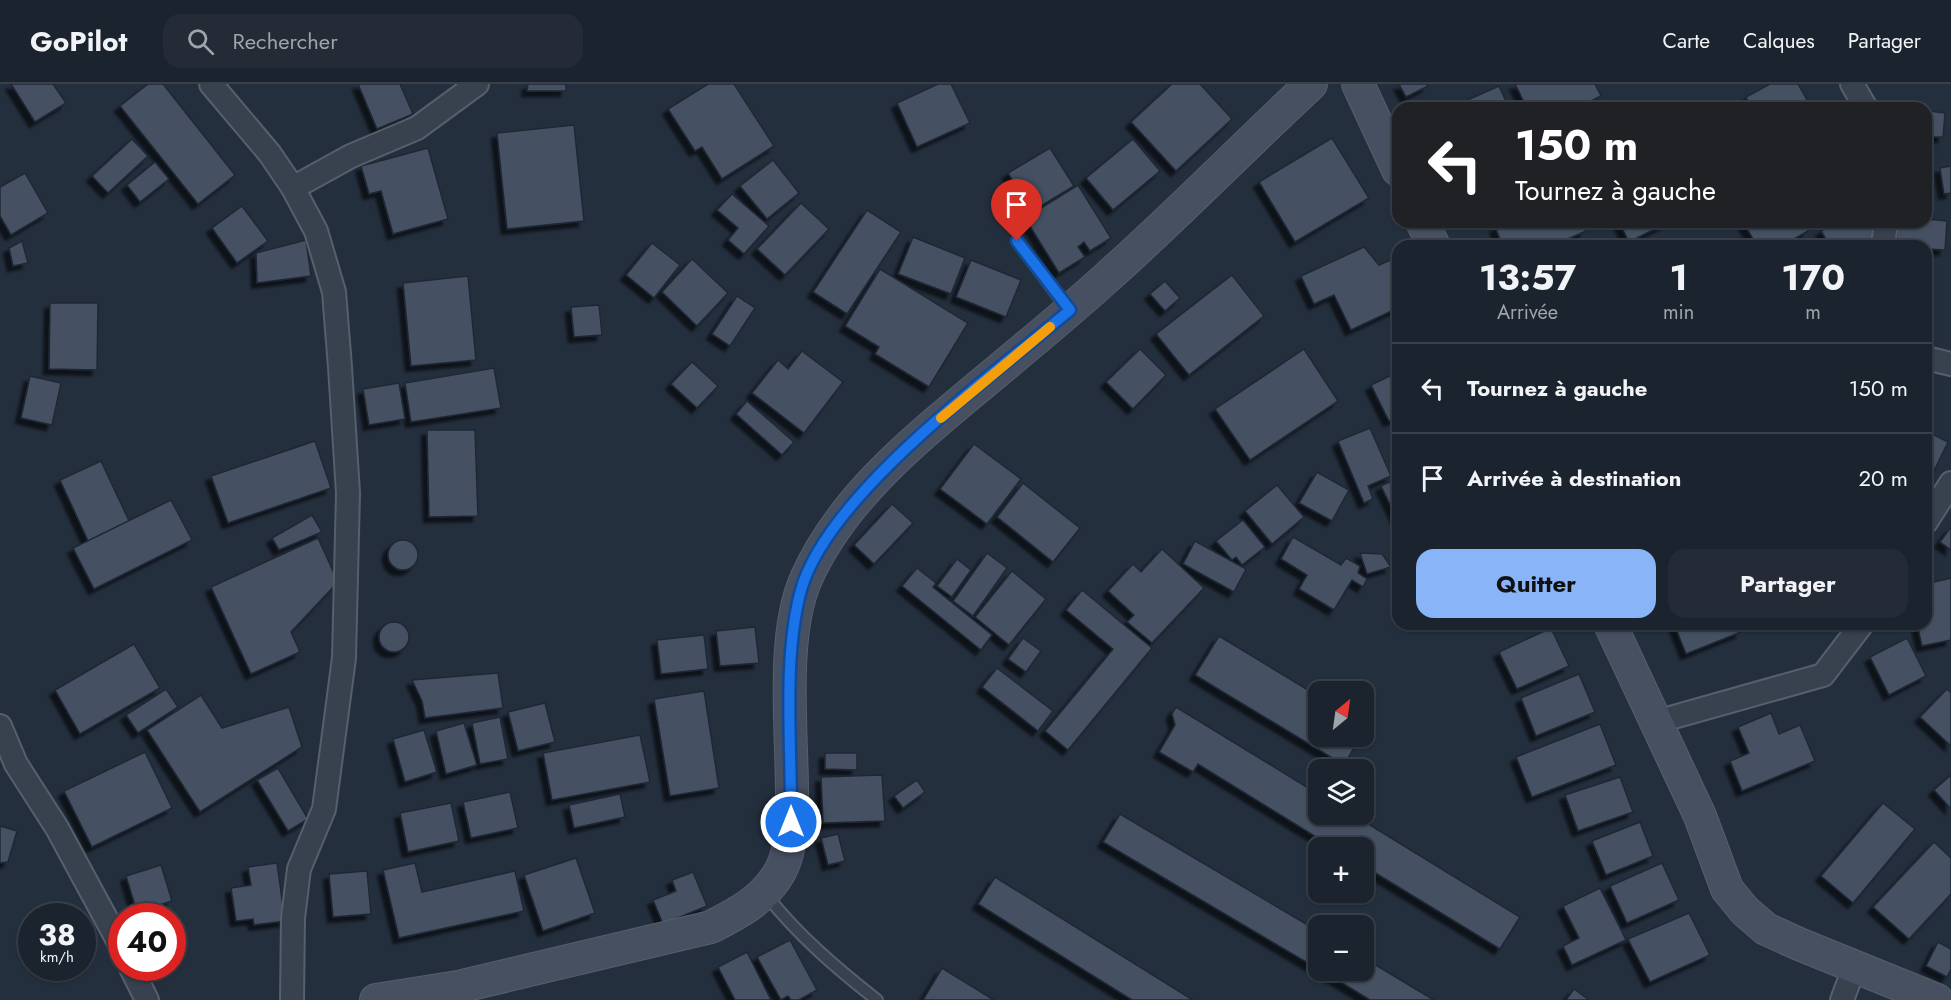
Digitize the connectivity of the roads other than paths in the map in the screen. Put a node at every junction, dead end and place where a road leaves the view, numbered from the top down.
1 (211, 84) edge
2 (477, 84) edge
3 (1311, 84) edge
4 (1358, 84) edge
5 (1852, 84) edge
6 (1862, 102) edge
7 (1392, 157) edge
8 (293, 188) junction
9 (1017, 241) dead end
10 (1070, 310) junction
11 (1932, 359) edge
12 (1951, 364) edge
13 (1951, 483) edge
14 (1932, 513) edge
15 (1613, 630) edge
16 (1857, 630) edge
17 (1656, 722) junction
18 (0, 726) edge
19 (765, 893) junction
20 (108, 922) edge
21 (1854, 968) junction
22 (138, 981) edge
23 (147, 1000) edge
24 (292, 1000) edge
25 (376, 1000) edge
26 (877, 1000) edge
27 (1842, 1000) edge
28 (1937, 1000) edge

1 - 8 street
2 - 8 street
3 - 10 street
4 - 7 street
5 - 6 street
8 - 24 street
9 - 10 lane
10 - 19 street
11 - 12 street
13 - 14 street
15 - 17 street
16 - 17 street
17 - 21 street
18 - 20 street
19 - 25 street
19 - 26 lane
21 - 27 street
21 - 28 street
22 - 23 street

